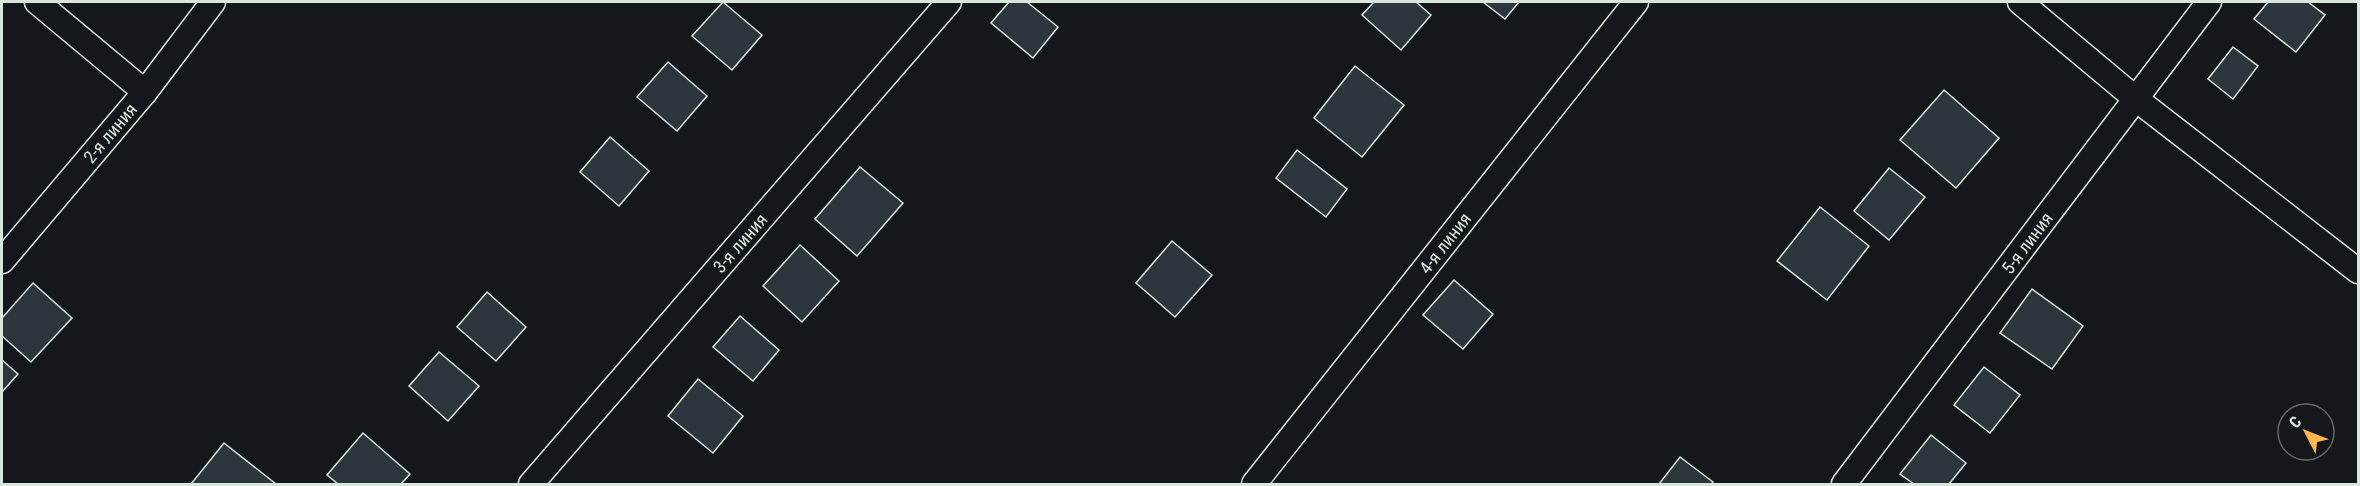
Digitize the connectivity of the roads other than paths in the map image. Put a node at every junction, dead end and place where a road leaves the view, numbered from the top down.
1 (37, 2) edge
2 (213, 2) edge
3 (949, 2) edge
4 (1636, 2) edge
5 (2020, 2) edge
6 (2210, 2) edge
7 (145, 92) junction
8 (2136, 99) junction
9 (2, 261) edge
10 (2358, 271) edge
11 (531, 484) edge
12 (1254, 484) edge
13 (1844, 484) edge

1 - 7 street
2 - 7 street, 2-я линия
3 - 11 street, 3-я линия
4 - 12 street, 4-я линия
5 - 8 street
6 - 8 street, 5-я линия
7 - 9 street, 2-я линия
8 - 10 street
8 - 13 street, 5-я линия

